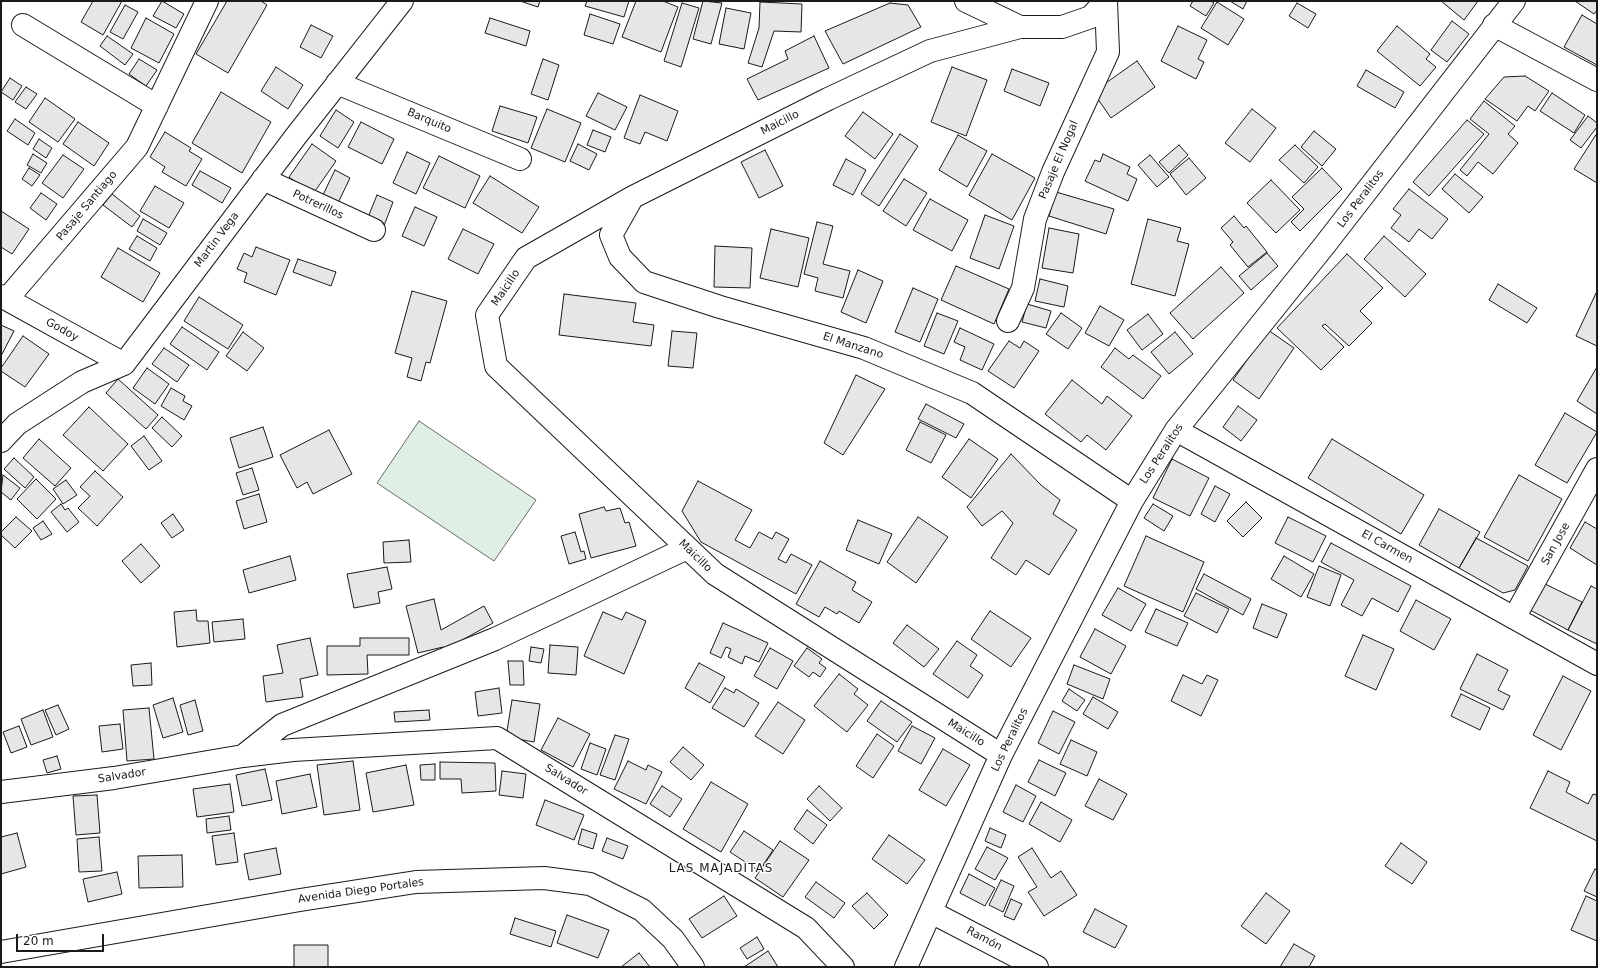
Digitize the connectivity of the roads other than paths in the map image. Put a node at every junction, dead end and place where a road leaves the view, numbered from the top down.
1 (207, 1) edge
2 (402, 1) edge
3 (966, 1) edge
4 (1106, 1) edge
5 (1514, 1) edge
6 (23, 25) dead end
7 (1494, 25) junction
8 (1020, 27) junction
9 (1597, 80) edge
10 (337, 83) junction
11 (157, 106) junction
12 (520, 159) dead end
13 (263, 179) junction
14 (633, 197) junction
15 (374, 230) dead end
16 (4, 297) edge
17 (1008, 321) dead end
18 (124, 364) junction
19 (1176, 430) junction
20 (1, 441) edge
21 (1597, 470) edge
22 (1132, 501) junction
23 (687, 548) junction
24 (1514, 618) junction
25 (1597, 664) edge
26 (1001, 755) junction
27 (243, 756) junction
28 (1, 792) edge
29 (931, 912) junction
30 (1, 952) edge
31 (692, 967) edge
32 (843, 967) edge
33 (906, 967) edge
34 (1037, 967) edge

1 - 11 street, Pasaje Santiago
2 - 10 street, Martin Vega
3 - 8 street
4 - 8 street, Maicillo
4 - 17 street, Pasaje El Nogal
5 - 7 street, Los Peralitos
6 - 11 street
7 - 9 street
7 - 19 street, Los Peralitos
8 - 14 street, Maicillo
10 - 12 street, Barquito
10 - 13 street, Martin Vega
11 - 16 street, Pasaje Santiago
13 - 15 street, Potrerillos
13 - 18 street, Martin Vega
14 - 22 street, El Manzano
14 - 23 street, Maicillo
16 - 18 street, Godoy
18 - 20 street, Martin Vega
19 - 22 street, Los Peralitos
19 - 24 street, El Carmen
21 - 24 street, San Jose
22 - 26 street, Los Peralitos
23 - 26 street, Maicillo
23 - 27 street, Salvador
24 - 25 street, El Carmen
26 - 29 street, Los Peralitos
27 - 28 street, Salvador
27 - 32 street, Salvador
29 - 33 street, Los Peralitos
29 - 34 street, Ramón
30 - 31 street, Avenida Diego Portales

